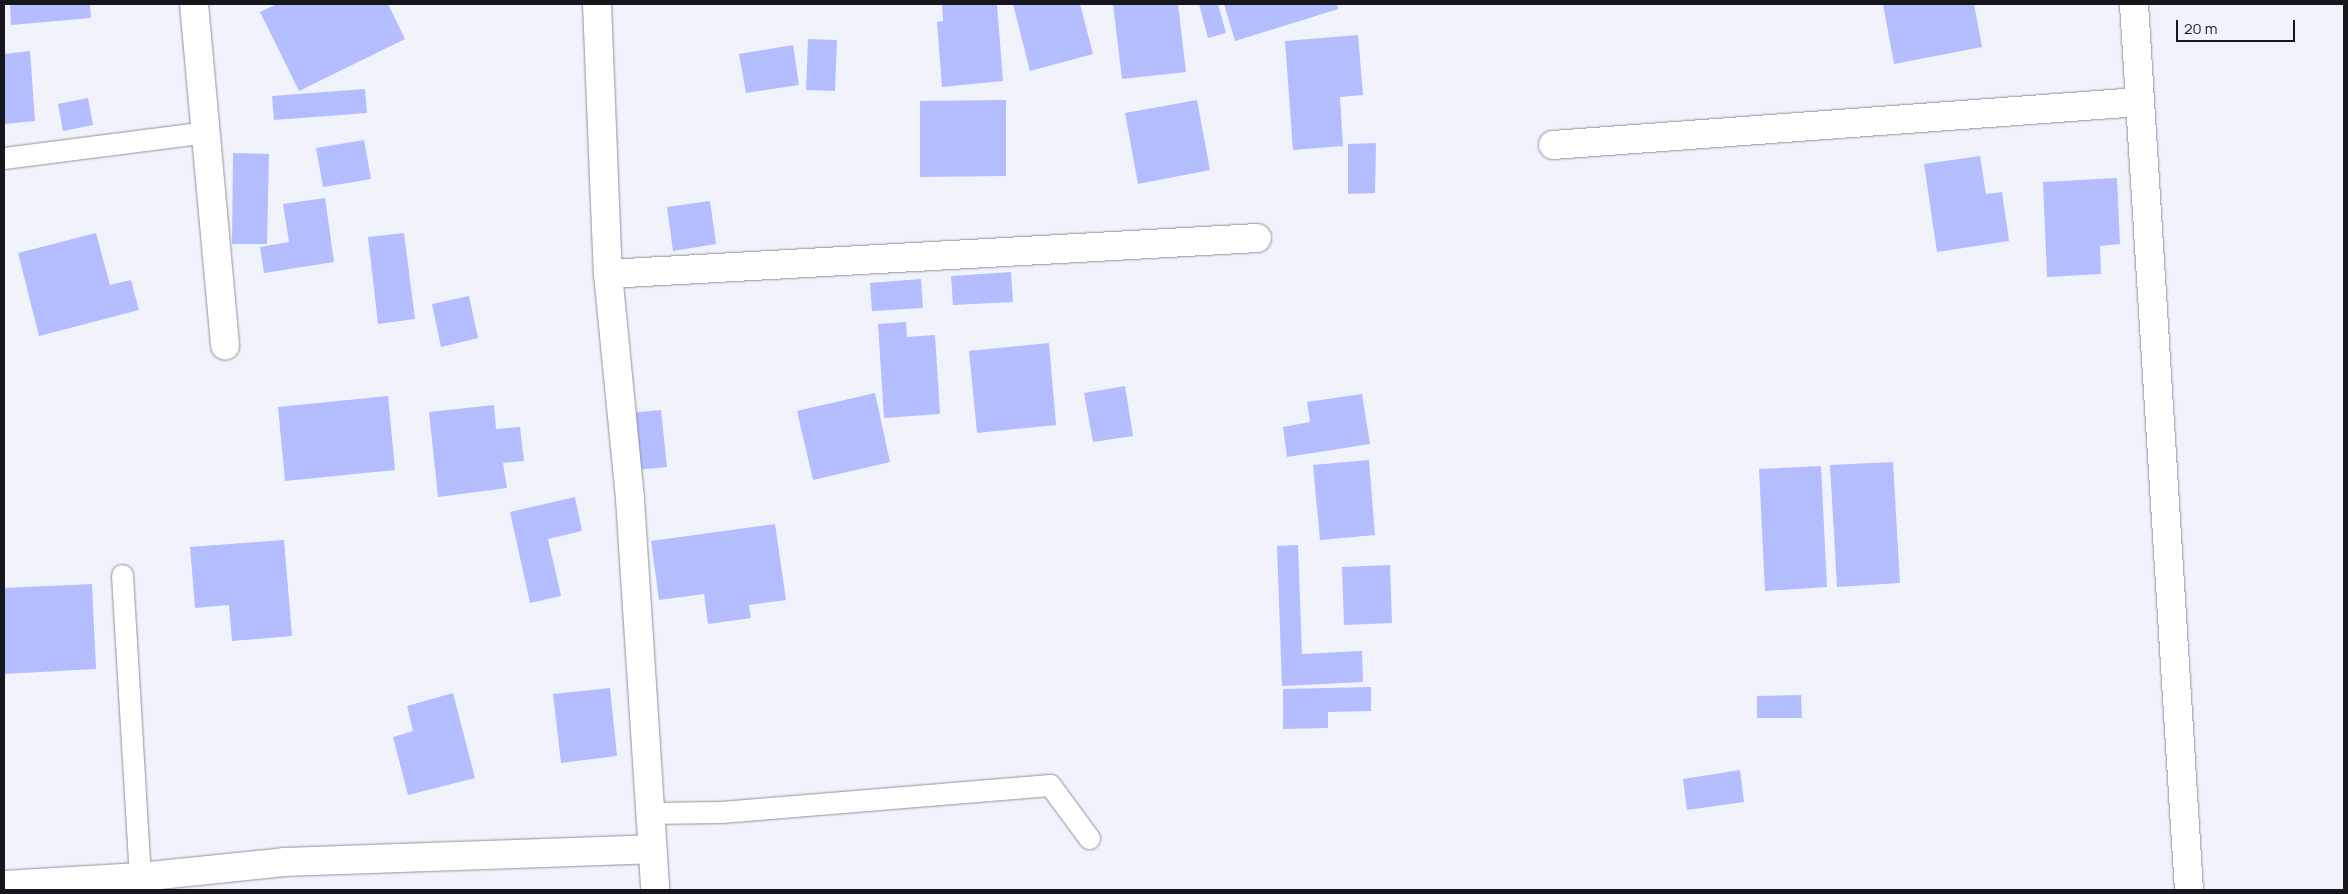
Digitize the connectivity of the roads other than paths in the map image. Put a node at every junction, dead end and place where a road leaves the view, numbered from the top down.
1 (194, 4) edge
2 (597, 4) edge
3 (2134, 4) edge
4 (2138, 102) junction
5 (206, 132) junction
6 (1553, 145) dead end
7 (4, 158) edge
8 (1257, 238) dead end
9 (608, 274) junction
10 (225, 346) dead end
11 (122, 575) dead end
12 (650, 813) junction
13 (1089, 838) dead end
14 (652, 849) junction
15 (140, 877) junction
16 (4, 885) edge
17 (56, 886) edge
18 (655, 890) edge
19 (2189, 890) edge

1 - 5 street
2 - 9 street
3 - 4 street
4 - 6 street
4 - 19 street
5 - 7 lane
5 - 10 street
8 - 9 street
9 - 12 street
11 - 15 lane
12 - 13 lane
12 - 14 street
14 - 15 street
14 - 18 street
15 - 17 street
16 - 17 street

